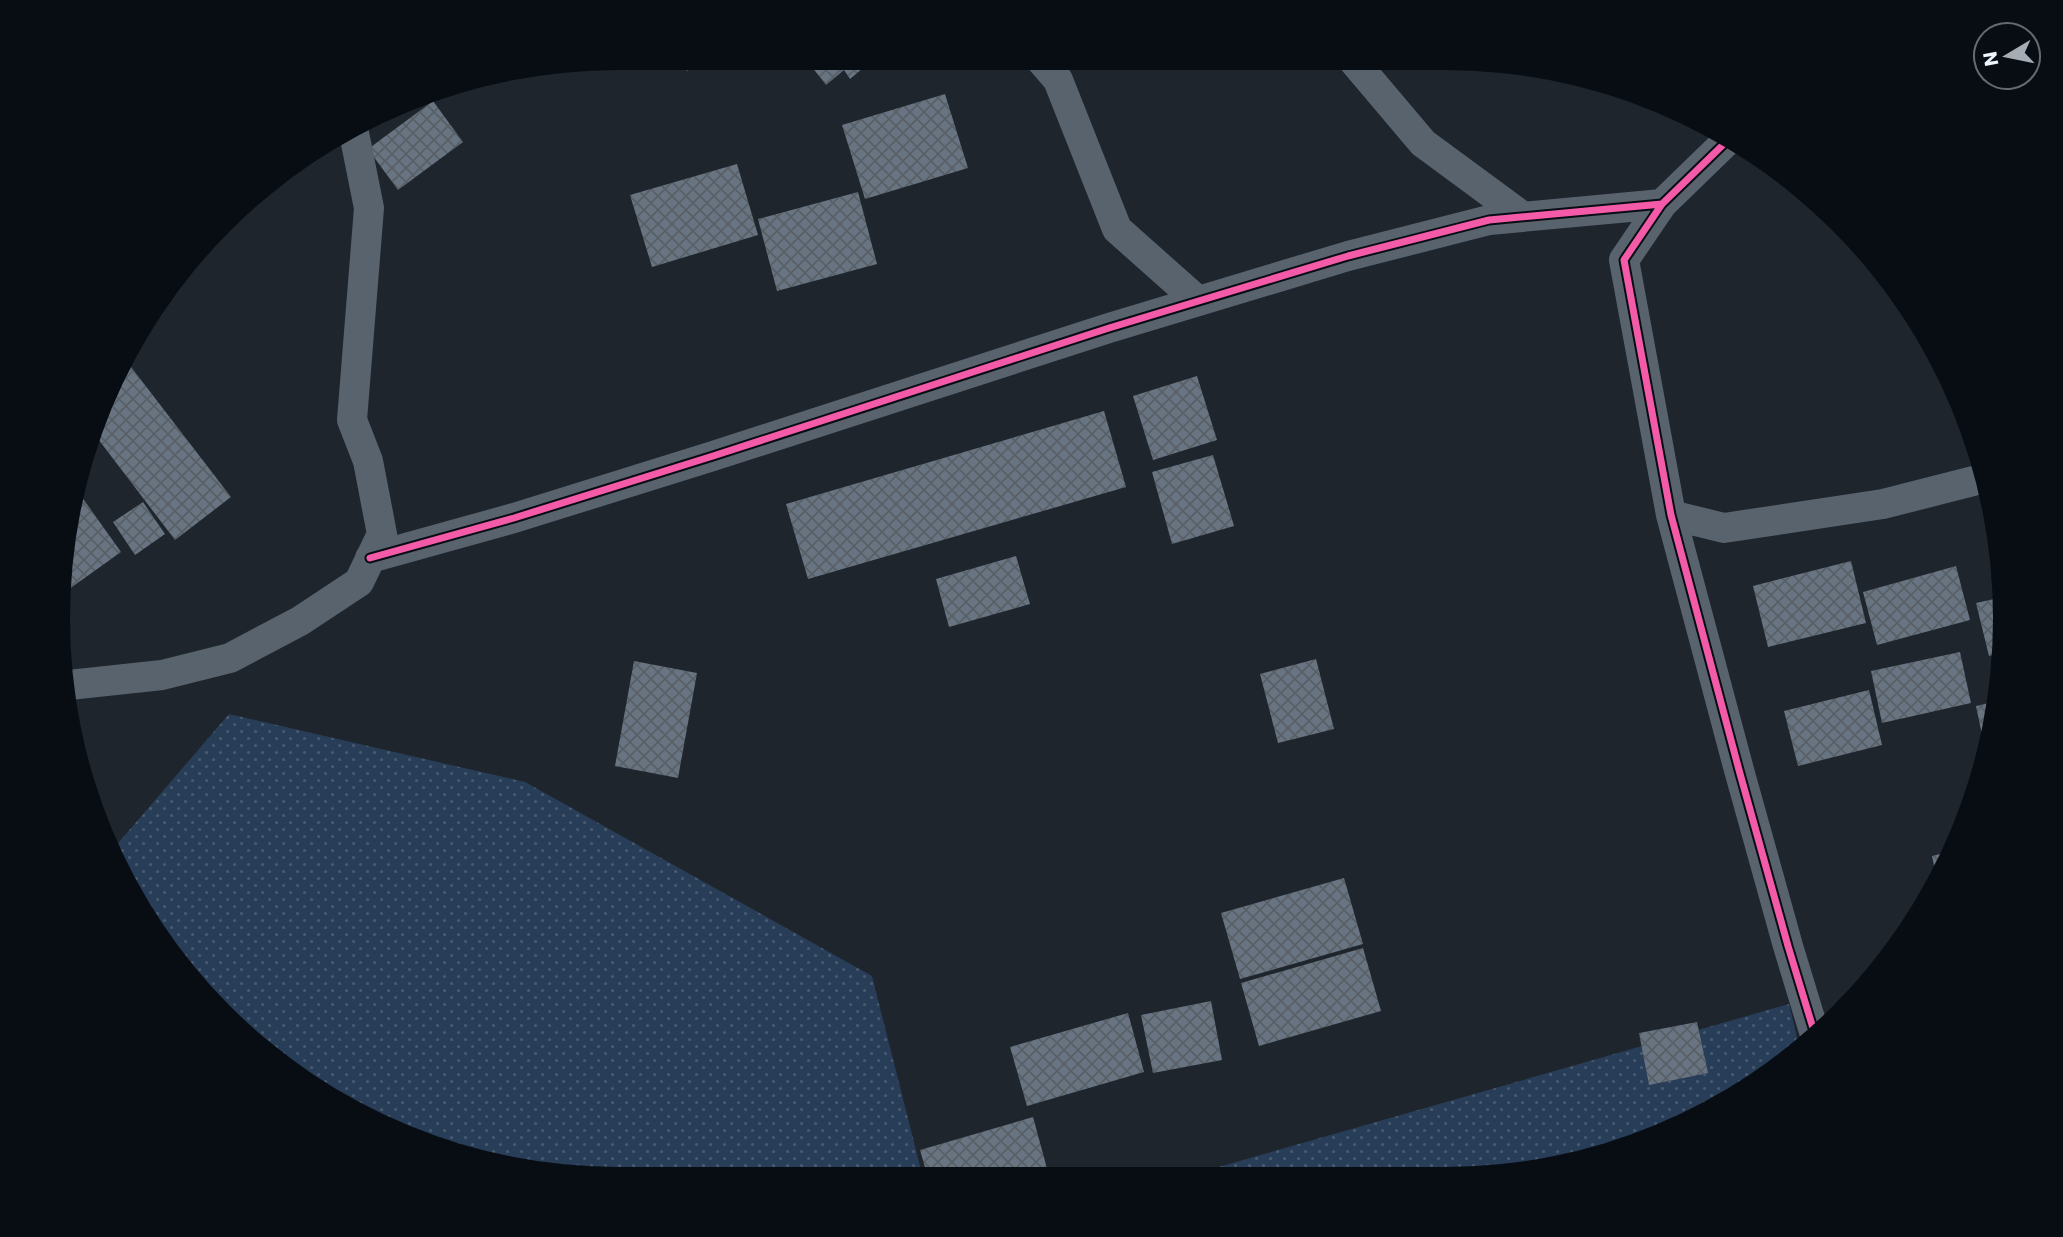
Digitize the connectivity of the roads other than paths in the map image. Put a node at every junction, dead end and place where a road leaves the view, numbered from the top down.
1 (1049, 70) edge
2 (1361, 70) edge
3 (355, 138) edge
4 (1723, 145) edge
5 (1662, 204) junction
6 (1522, 216) junction
7 (1199, 301) junction
8 (1975, 481) edge
9 (1671, 515) junction
10 (370, 558) junction
11 (74, 684) edge
12 (1812, 1025) edge

1 - 7 street
2 - 6 street
3 - 10 street
4 - 5 street
5 - 6 street
5 - 9 street
6 - 7 street
7 - 10 street
8 - 9 street
9 - 12 street
10 - 11 street

